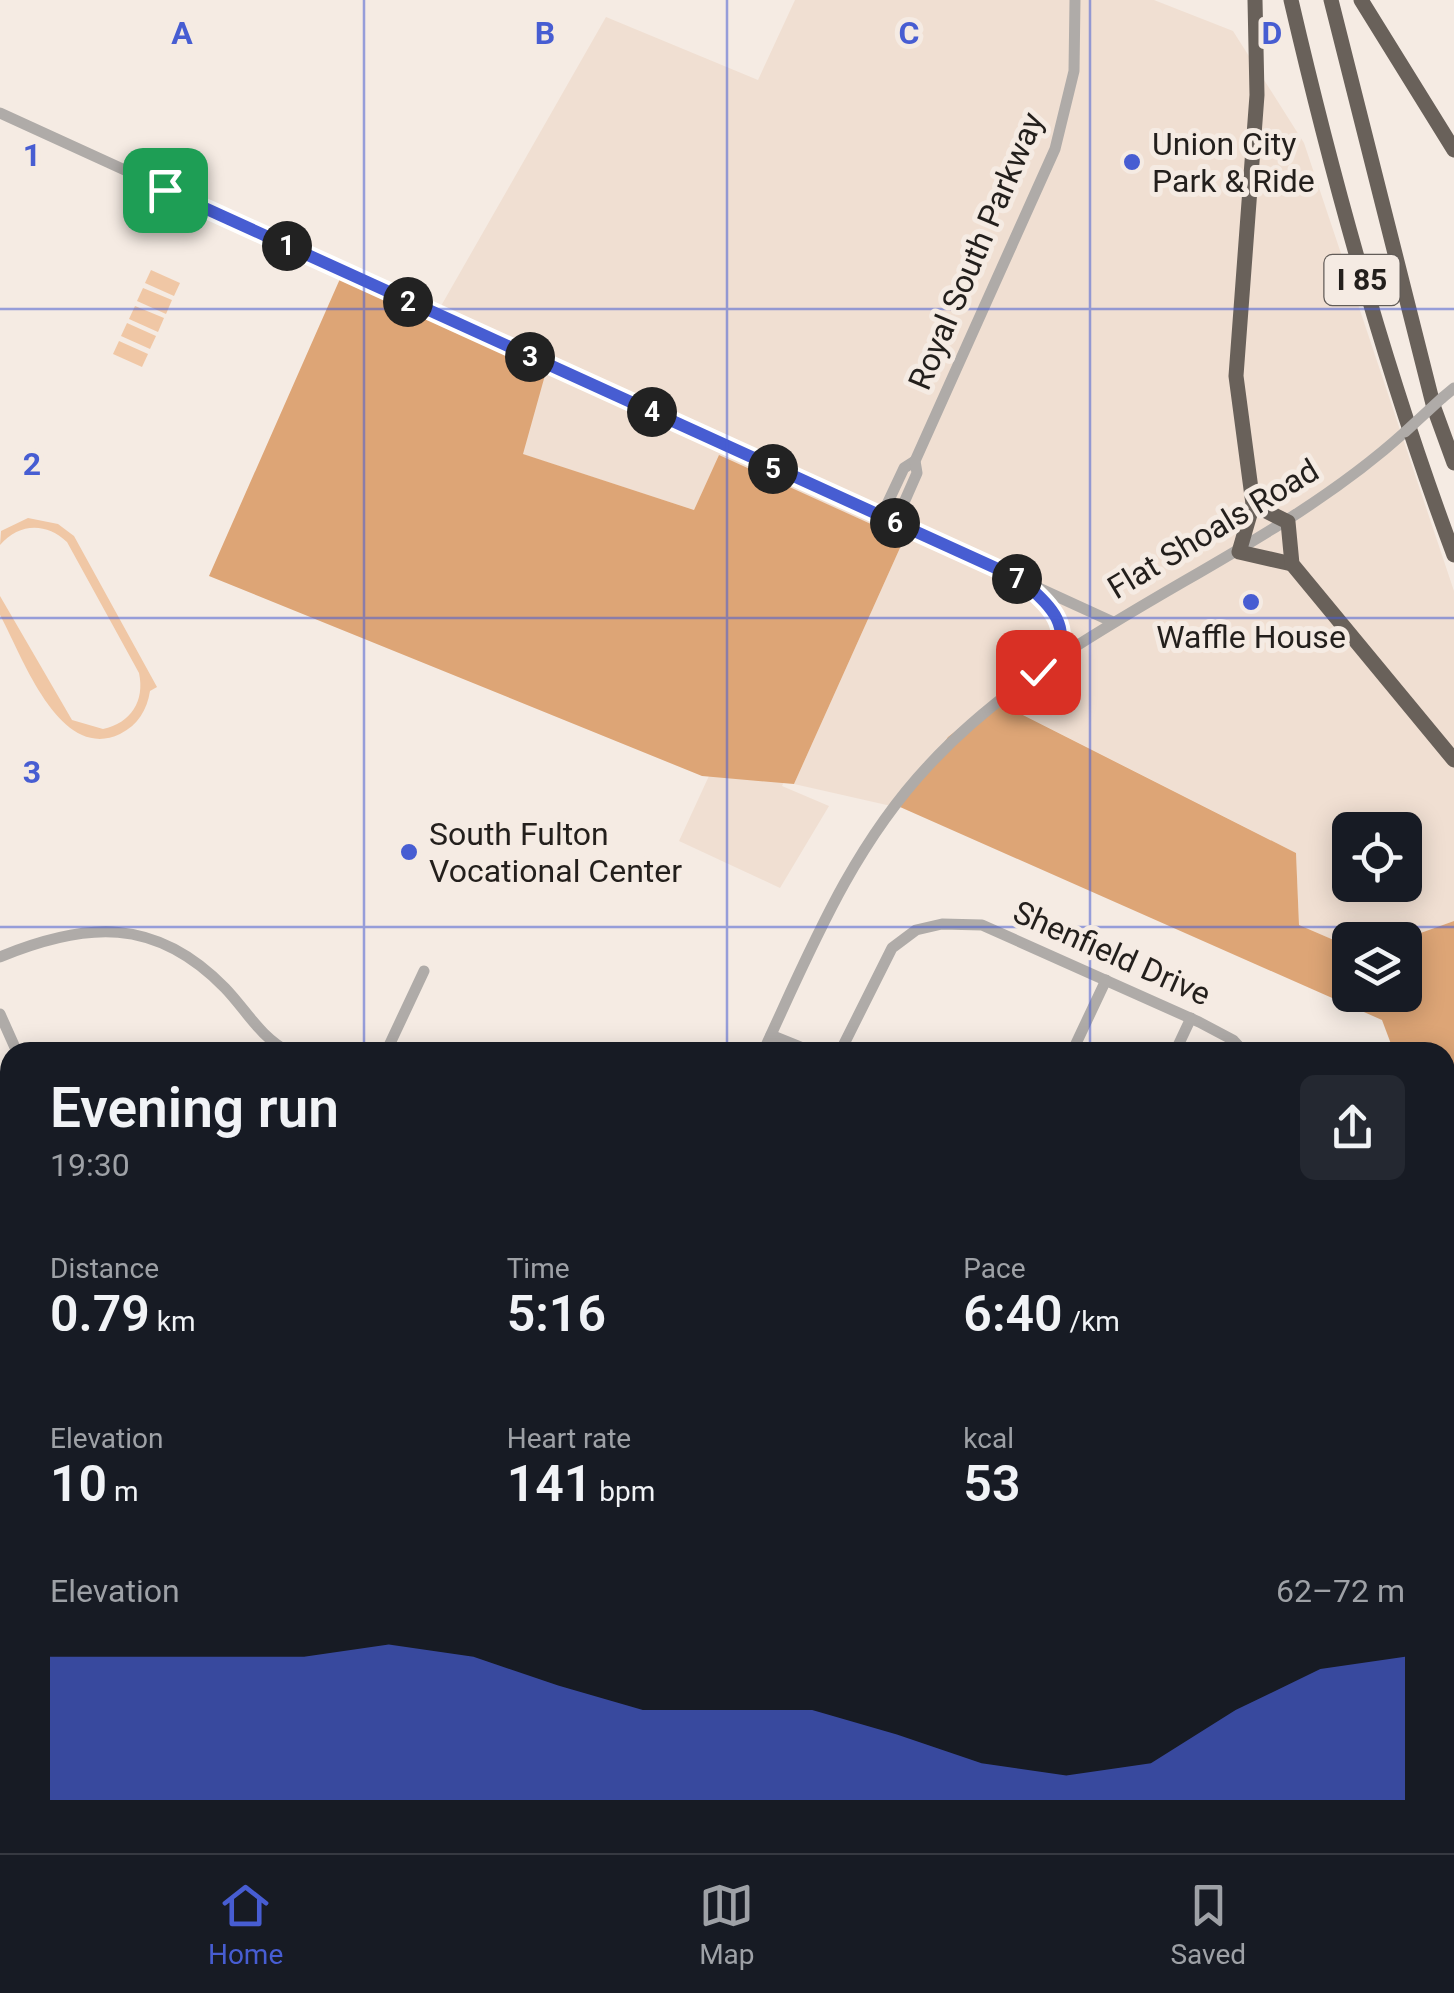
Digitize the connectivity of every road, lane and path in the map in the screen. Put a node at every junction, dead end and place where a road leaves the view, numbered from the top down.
1 (1076, 0) edge
2 (1255, 0) edge
3 (1291, 0) edge
4 (1331, 0) edge
5 (1361, 0) edge
6 (0, 113) edge
7 (1454, 150) edge
8 (1454, 388) edge
9 (915, 461) junction
10 (1454, 462) edge
11 (1253, 487) junction
12 (881, 517) junction
13 (1288, 522) junction
14 (895, 523) junction
15 (1239, 552) junction
16 (1454, 555) edge
17 (1292, 564) junction
18 (1022, 580) junction
19 (1114, 622) junction
20 (1056, 660) junction
21 (1454, 760) edge
22 (0, 957) edge
23 (424, 971) dead end
24 (1106, 980) junction
25 (0, 1014) edge
26 (1191, 1018) junction
27 (771, 1035) junction
28 (12, 1042) edge
29 (275, 1042) edge
30 (391, 1042) edge
31 (768, 1042) edge
32 (788, 1042) edge
33 (845, 1042) edge
34 (1077, 1042) edge
35 (1180, 1042) edge
36 (1235, 1042) edge

1 - 9 street, Royal South Parkway
2 - 11 highway
3 - 16 highway, I 85
4 - 10 highway, I 85
5 - 7 highway
6 - 12 street
8 - 13 street, Flat Shoals Road, bridge
9 - 12 street, Royal South Parkway
9 - 14 street, Royal South Parkway
11 - 13 highway
11 - 15 highway
12 - 14 street
13 - 15 street, Flat Shoals Road
13 - 17 highway
14 - 18 street
15 - 17 highway
15 - 19 street, Flat Shoals Road
17 - 21 highway
18 - 19 street
18 - 20 street
19 - 20 street, Flat Shoals Road
20 - 27 street, Flat Shoals Road
22 - 29 street
23 - 30 street
24 - 26 street, Shenfield Drive
24 - 33 street, Shenfield Drive
24 - 34 street
25 - 28 street
26 - 35 street
26 - 36 street, Shenfield Drive
27 - 31 street, Flat Shoals Road
27 - 32 street

